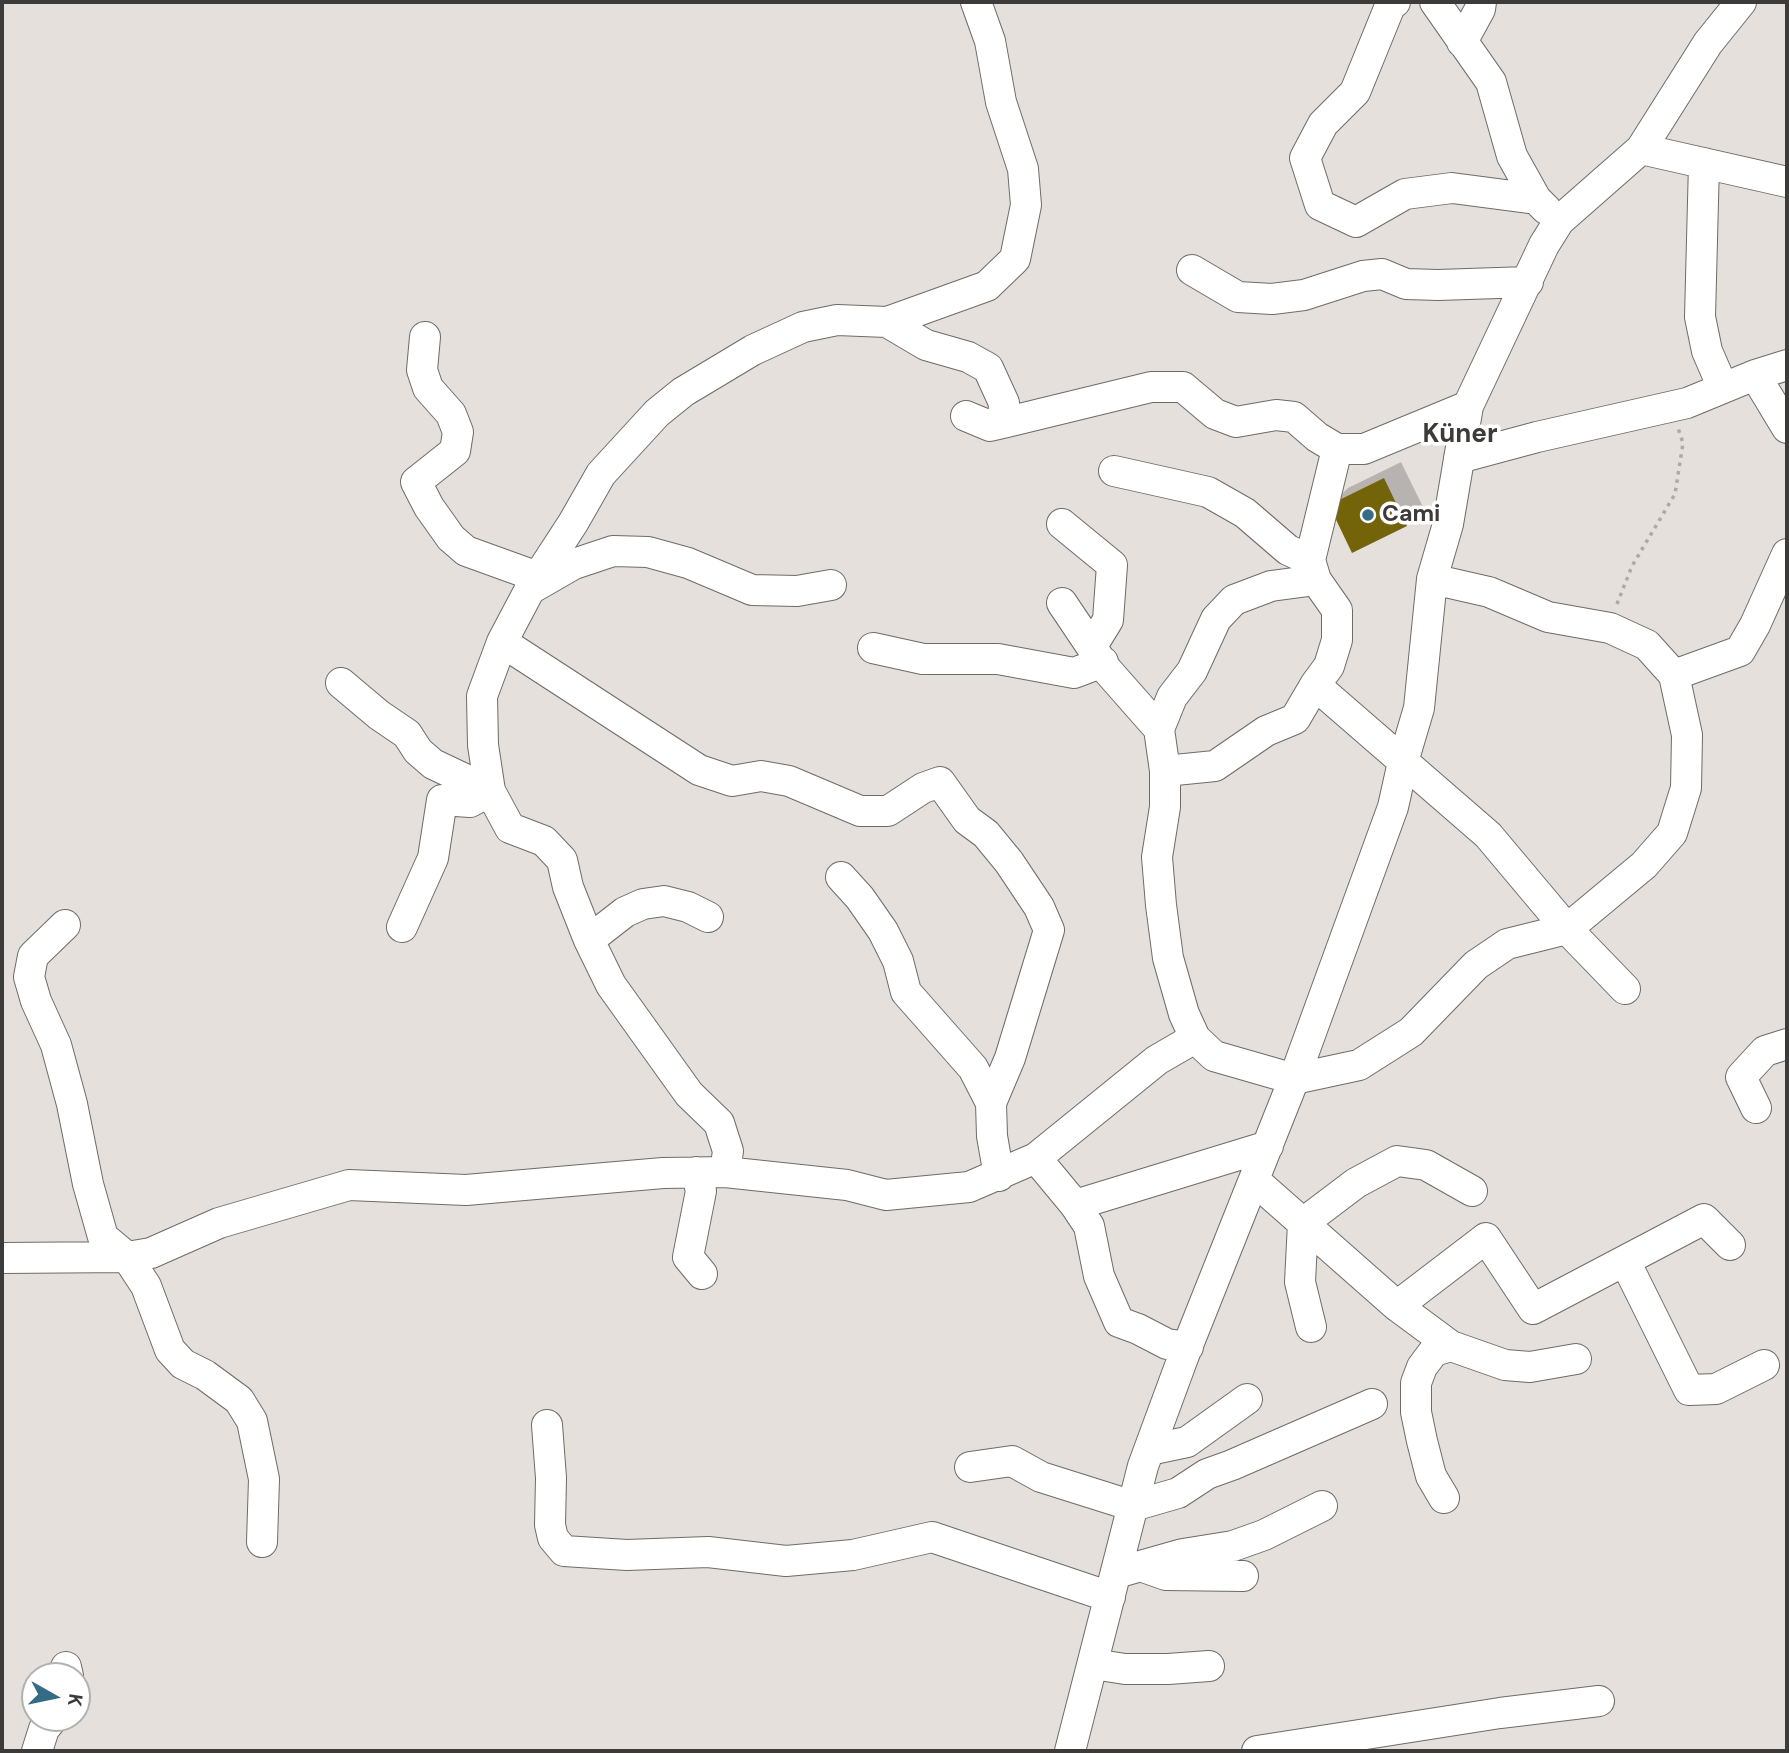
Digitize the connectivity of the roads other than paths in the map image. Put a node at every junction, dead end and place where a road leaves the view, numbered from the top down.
1 (976, 2) edge
2 (1395, 2) edge
3 (1434, 2) edge
4 (1480, 2) edge
5 (1727, 6) edge
6 (1462, 42) junction
7 (1640, 149) junction
8 (1703, 163) junction
9 (1787, 182) edge
10 (1536, 199) junction
11 (1559, 221) junction
12 (1192, 270) dead end
13 (1528, 282) junction
14 (887, 322) junction
15 (425, 337) dead end
16 (1787, 365) edge
17 (1755, 375) junction
18 (1723, 388) junction
19 (1468, 406) junction
20 (966, 416) dead end
21 (1003, 423) junction
22 (1787, 428) edge
23 (1337, 449) junction
24 (1459, 458) junction
25 (1114, 471) dead end
26 (1062, 524) dead end
27 (1787, 554) edge
28 (1312, 570) junction
29 (1432, 579) junction
30 (534, 583) junction
31 (831, 584) dead end
32 (1062, 603) dead end
33 (502, 642) junction
34 (873, 648) dead end
35 (1098, 654) junction
36 (1674, 674) junction
37 (341, 683) dead end
38 (1315, 685) junction
39 (1159, 729) junction
40 (1403, 762) junction
41 (1165, 771) junction
42 (490, 791) junction
43 (841, 877) dead end
44 (708, 917) dead end
45 (65, 925) dead end
46 (402, 928) dead end
47 (1567, 929) junction
48 (589, 940) junction
49 (1625, 989) dead end
50 (1195, 1038) junction
51 (1787, 1044) edge
52 (1294, 1079) junction
53 (991, 1103) junction
54 (1756, 1108) dead end
55 (1268, 1146) junction
56 (1036, 1158) junction
57 (696, 1172) junction
58 (725, 1172) junction
59 (999, 1176) junction
60 (1254, 1180) junction
61 (1472, 1191) dead end
62 (1076, 1205) junction
63 (1303, 1223) junction
64 (1730, 1245) dead end
65 (127, 1257) junction
66 (2, 1258) edge
67 (1625, 1261) junction
68 (702, 1274) dead end
69 (1397, 1306) junction
70 (1311, 1327) dead end
71 (1451, 1346) junction
72 (1188, 1347) junction
73 (1576, 1359) dead end
74 (1764, 1366) dead end
75 (1247, 1399) dead end
76 (1372, 1404) dead end
77 (547, 1425) dead end
78 (1149, 1450) junction
79 (970, 1467) dead end
80 (1444, 1499) dead end
81 (1133, 1506) junction
82 (1322, 1506) dead end
83 (262, 1542) dead end
84 (1243, 1576) dead end
85 (1122, 1579) junction
86 (1093, 1664) junction
87 (1209, 1666) dead end
88 (1599, 1700) dead end
89 (43, 1732) edge
90 (37, 1751) edge
91 (1070, 1751) edge
92 (1257, 1751) edge

1 - 14 street
2 - 10 street
3 - 6 street
4 - 6 street
5 - 7 street
6 - 10 street
7 - 8 street
7 - 11 street
8 - 9 street
8 - 18 street
10 - 11 street
11 - 13 street
12 - 13 street
13 - 19 street
14 - 21 street
14 - 30 street
15 - 30 street
16 - 17 street
17 - 18 street
17 - 22 street
18 - 24 street
19 - 23 street
19 - 24 street
20 - 21 street
21 - 23 street
23 - 28 street
24 - 29 street
25 - 28 street
26 - 35 street
27 - 36 street
28 - 38 street
28 - 39 street
29 - 36 street
29 - 40 street
30 - 31 street
30 - 33 street
32 - 35 street
33 - 42 street
33 - 53 street
34 - 35 street
35 - 39 street
36 - 47 street
37 - 42 street
38 - 40 street
38 - 41 street
39 - 41 street
40 - 47 street
40 - 52 street
41 - 50 street
42 - 46 street
42 - 48 street
43 - 53 street
44 - 48 street
45 - 65 street
47 - 49 street
47 - 52 street
48 - 58 street
50 - 52 street
50 - 56 street
51 - 54 street
52 - 55 street
53 - 59 street
55 - 60 street
55 - 62 street
56 - 59 street
56 - 62 street
57 - 58 street
57 - 65 street
57 - 68 street
58 - 59 street
60 - 63 street
60 - 72 street
61 - 63 street
62 - 72 street
63 - 69 street
63 - 70 street
64 - 67 street
65 - 66 street
65 - 83 street
67 - 69 street
67 - 74 street
69 - 71 street
71 - 73 street
71 - 80 street
72 - 78 street
75 - 78 street
76 - 81 street
77 - 85 street
78 - 81 street
79 - 81 street
81 - 85 street
82 - 85 street
84 - 85 street
85 - 86 street
86 - 87 street
86 - 91 street
88 - 92 street
89 - 90 street

